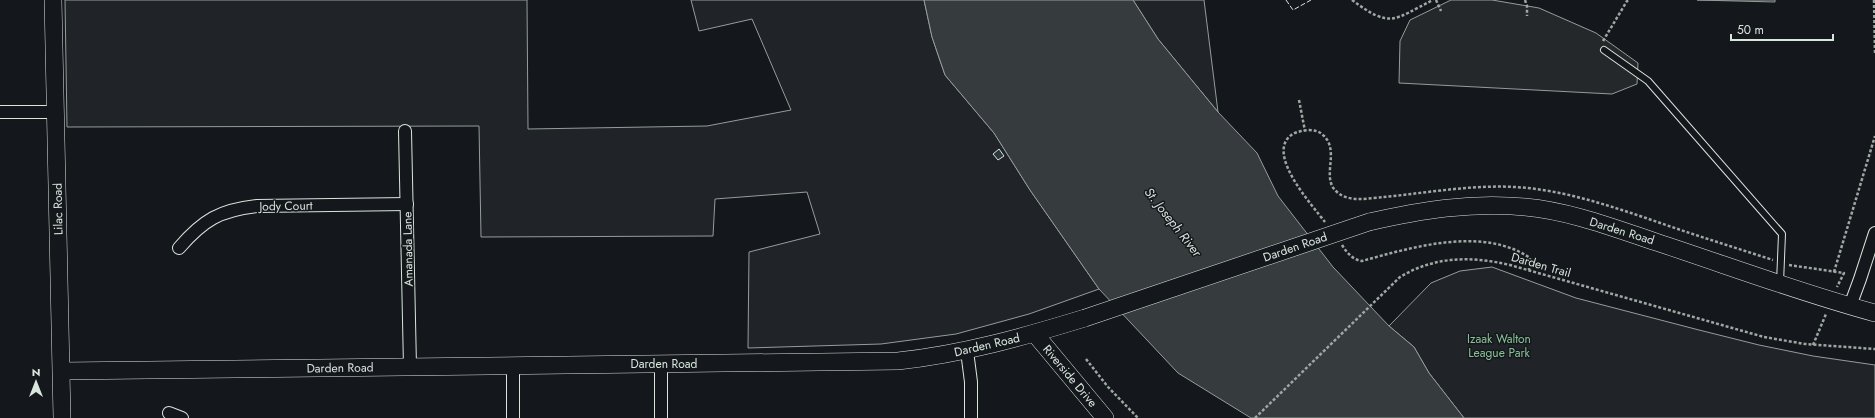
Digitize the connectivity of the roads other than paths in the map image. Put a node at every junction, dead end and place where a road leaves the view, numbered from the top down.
1 (53, 0) edge
2 (1602, 48) road end
3 (0, 112) edge
4 (56, 112) junction
5 (405, 130) dead end
6 (407, 204) junction
7 (1875, 233) edge
8 (179, 248) dead end
9 (1780, 283) junction
10 (1850, 306) junction
11 (1875, 313) edge
12 (1035, 334) junction
13 (967, 351) junction
14 (661, 364) junction
15 (513, 366) junction
16 (410, 367) junction
17 (62, 371) junction
18 (169, 413) dead end
19 (62, 418) edge
20 (182, 418) edge
21 (513, 418) edge
22 (661, 418) edge
23 (971, 418) edge
24 (1105, 418) edge

1 - 4 street, Lilac Road
2 - 9 lane
3 - 4 street
4 - 17 street, Lilac Road
5 - 6 street, Amanada Lane
6 - 8 street, Jody Court
6 - 16 street, Amanada Lane
7 - 10 street
9 - 10 street, Darden Road
9 - 12 street, Darden Road, bridge
10 - 11 street, Darden Road
12 - 13 street, Darden Road
12 - 24 street, Riverside Drive
13 - 14 street, Darden Road
13 - 23 street
14 - 15 street, Darden Road
14 - 22 street
15 - 16 street, Darden Road
15 - 21 street
16 - 17 street, Darden Road
17 - 19 street, Lilac Road
18 - 20 street

